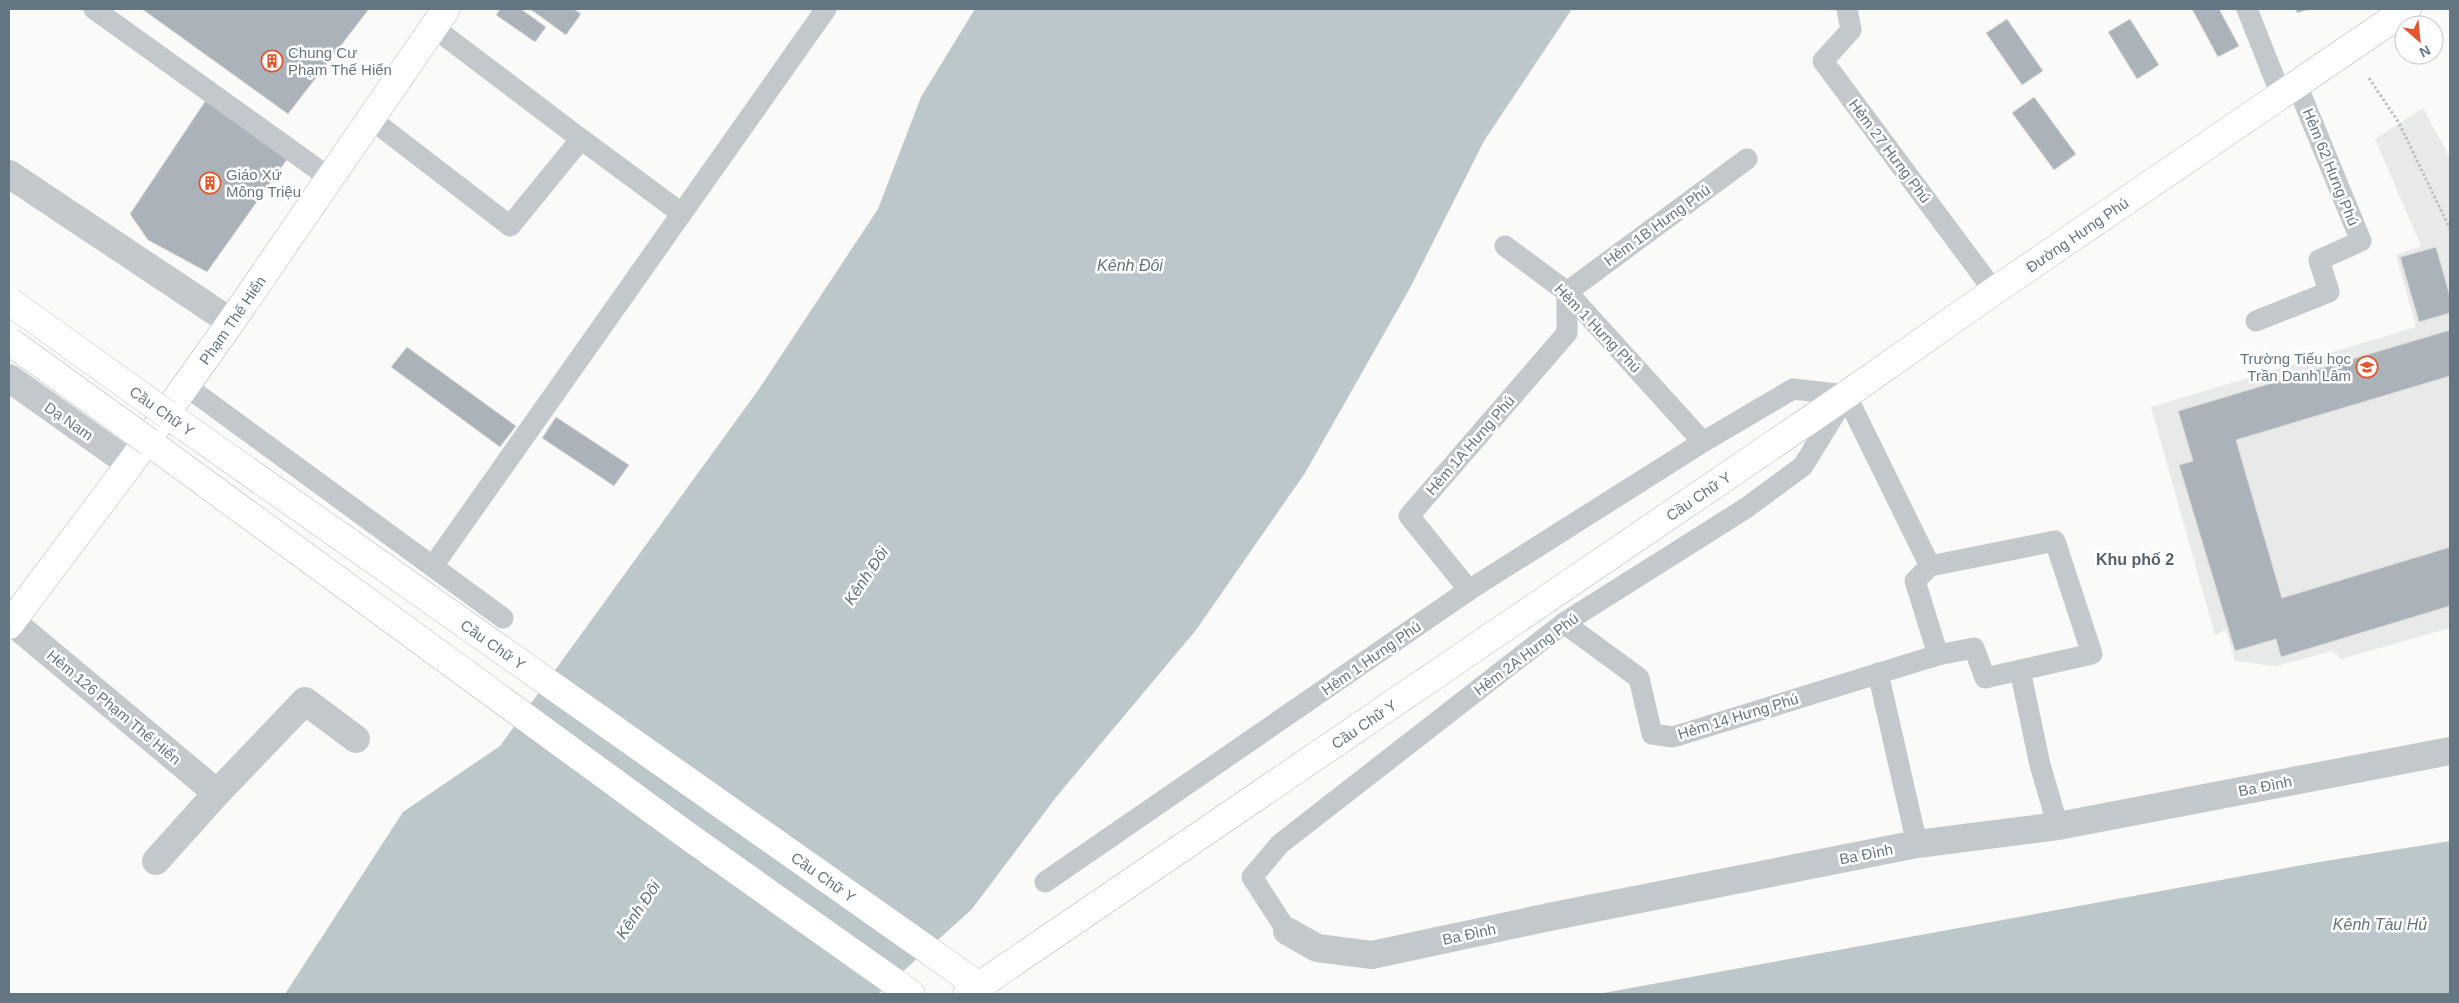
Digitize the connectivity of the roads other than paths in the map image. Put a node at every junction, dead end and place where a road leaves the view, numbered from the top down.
1 (94, 9) edge
2 (826, 9) edge
3 (1847, 9) edge
4 (2247, 9) edge
5 (2406, 9) edge
6 (439, 18) edge
7 (2289, 90) junction
8 (371, 120) junction
9 (582, 139) junction
10 (1747, 159) dead end
11 (9, 174) edge
12 (331, 179) junction
13 (681, 213) junction
14 (1505, 246) dead end
15 (1994, 291) junction
16 (1567, 292) junction
17 (9, 301) edge
18 (2256, 321) dead end
19 (231, 322) junction
20 (9, 341) edge
21 (9, 378) edge
22 (186, 386) junction
23 (1846, 395) junction
24 (1703, 442) junction
25 (1748, 460) joint
26 (130, 464) junction
27 (433, 566) junction
28 (1930, 566) junction
29 (1469, 590) junction
30 (503, 618) dead end
31 (10, 623) edge
32 (1564, 623) junction
33 (1938, 655) junction
34 (2020, 670) junction
35 (1878, 673) junction
36 (356, 739) dead end
37 (2450, 751) edge
38 (217, 793) junction
39 (2058, 826) junction
40 (1917, 844) junction
41 (156, 860) dead end
42 (1045, 882) dead end
43 (1288, 930) joint
44 (975, 992) edge
45 (912, 994) edge

1 - 12 lane
2 - 13 lane
3 - 15 lane, Hẻm 27 Hưng Phú
4 - 7 lane
5 - 7 main road, Đường Hưng Phú
6 - 8 main road, Phạm Thế Hiển
6 - 9 lane
7 - 15 main road, Đường Hưng Phú
7 - 18 lane, Hẻm 62 Hưng Phú
8 - 9 lane
8 - 12 main road, Phạm Thế Hiển
9 - 13 lane
10 - 16 lane, Hẻm 1B Hưng Phú
11 - 19 street
12 - 19 main road, Phạm Thế Hiển
13 - 27 lane
14 - 16 lane, Hẻm 1 Hưng Phú
15 - 23 main road, Đường Hưng Phú
16 - 24 lane, Hẻm 1 Hưng Phú
16 - 29 lane, Hẻm 1A Hưng Phú
17 - 44 main road, Cầu Chữ Y, bridge
19 - 22 main road, Phạm Thế Hiển
20 - 45 main road, bridge
21 - 26 street, Dạ Nam
22 - 26 main road, Phạm Thế Hiển
22 - 27 lane
23 - 24 lane, Hẻm 1 Hưng Phú
23 - 25 main road, Đường Hưng Phú
23 - 28 lane
23 - 32 lane, Hẻm 2A Hưng Phú
24 - 29 lane, Hẻm 1 Hưng Phú
25 - 44 main road, Cầu Chữ Y
26 - 31 main road, Phạm Thế Hiển
27 - 30 lane
28 - 33 lane
28 - 34 lane, Hẻm 14 Hưng Phú
29 - 42 lane, Hẻm 1 Hưng Phú
31 - 38 street, Hẻm 126 Phạm Thế Hiển
32 - 35 lane, Hẻm 14 Hưng Phú
32 - 43 lane, Hẻm 2A Hưng Phú
33 - 34 lane, Hẻm 14 Hưng Phú
33 - 35 lane, Hẻm 14 Hưng Phú
34 - 39 lane
35 - 40 lane
36 - 38 street
37 - 39 street, Ba Đình
38 - 41 street
39 - 40 street, Ba Đình
40 - 43 street, Ba Đình

